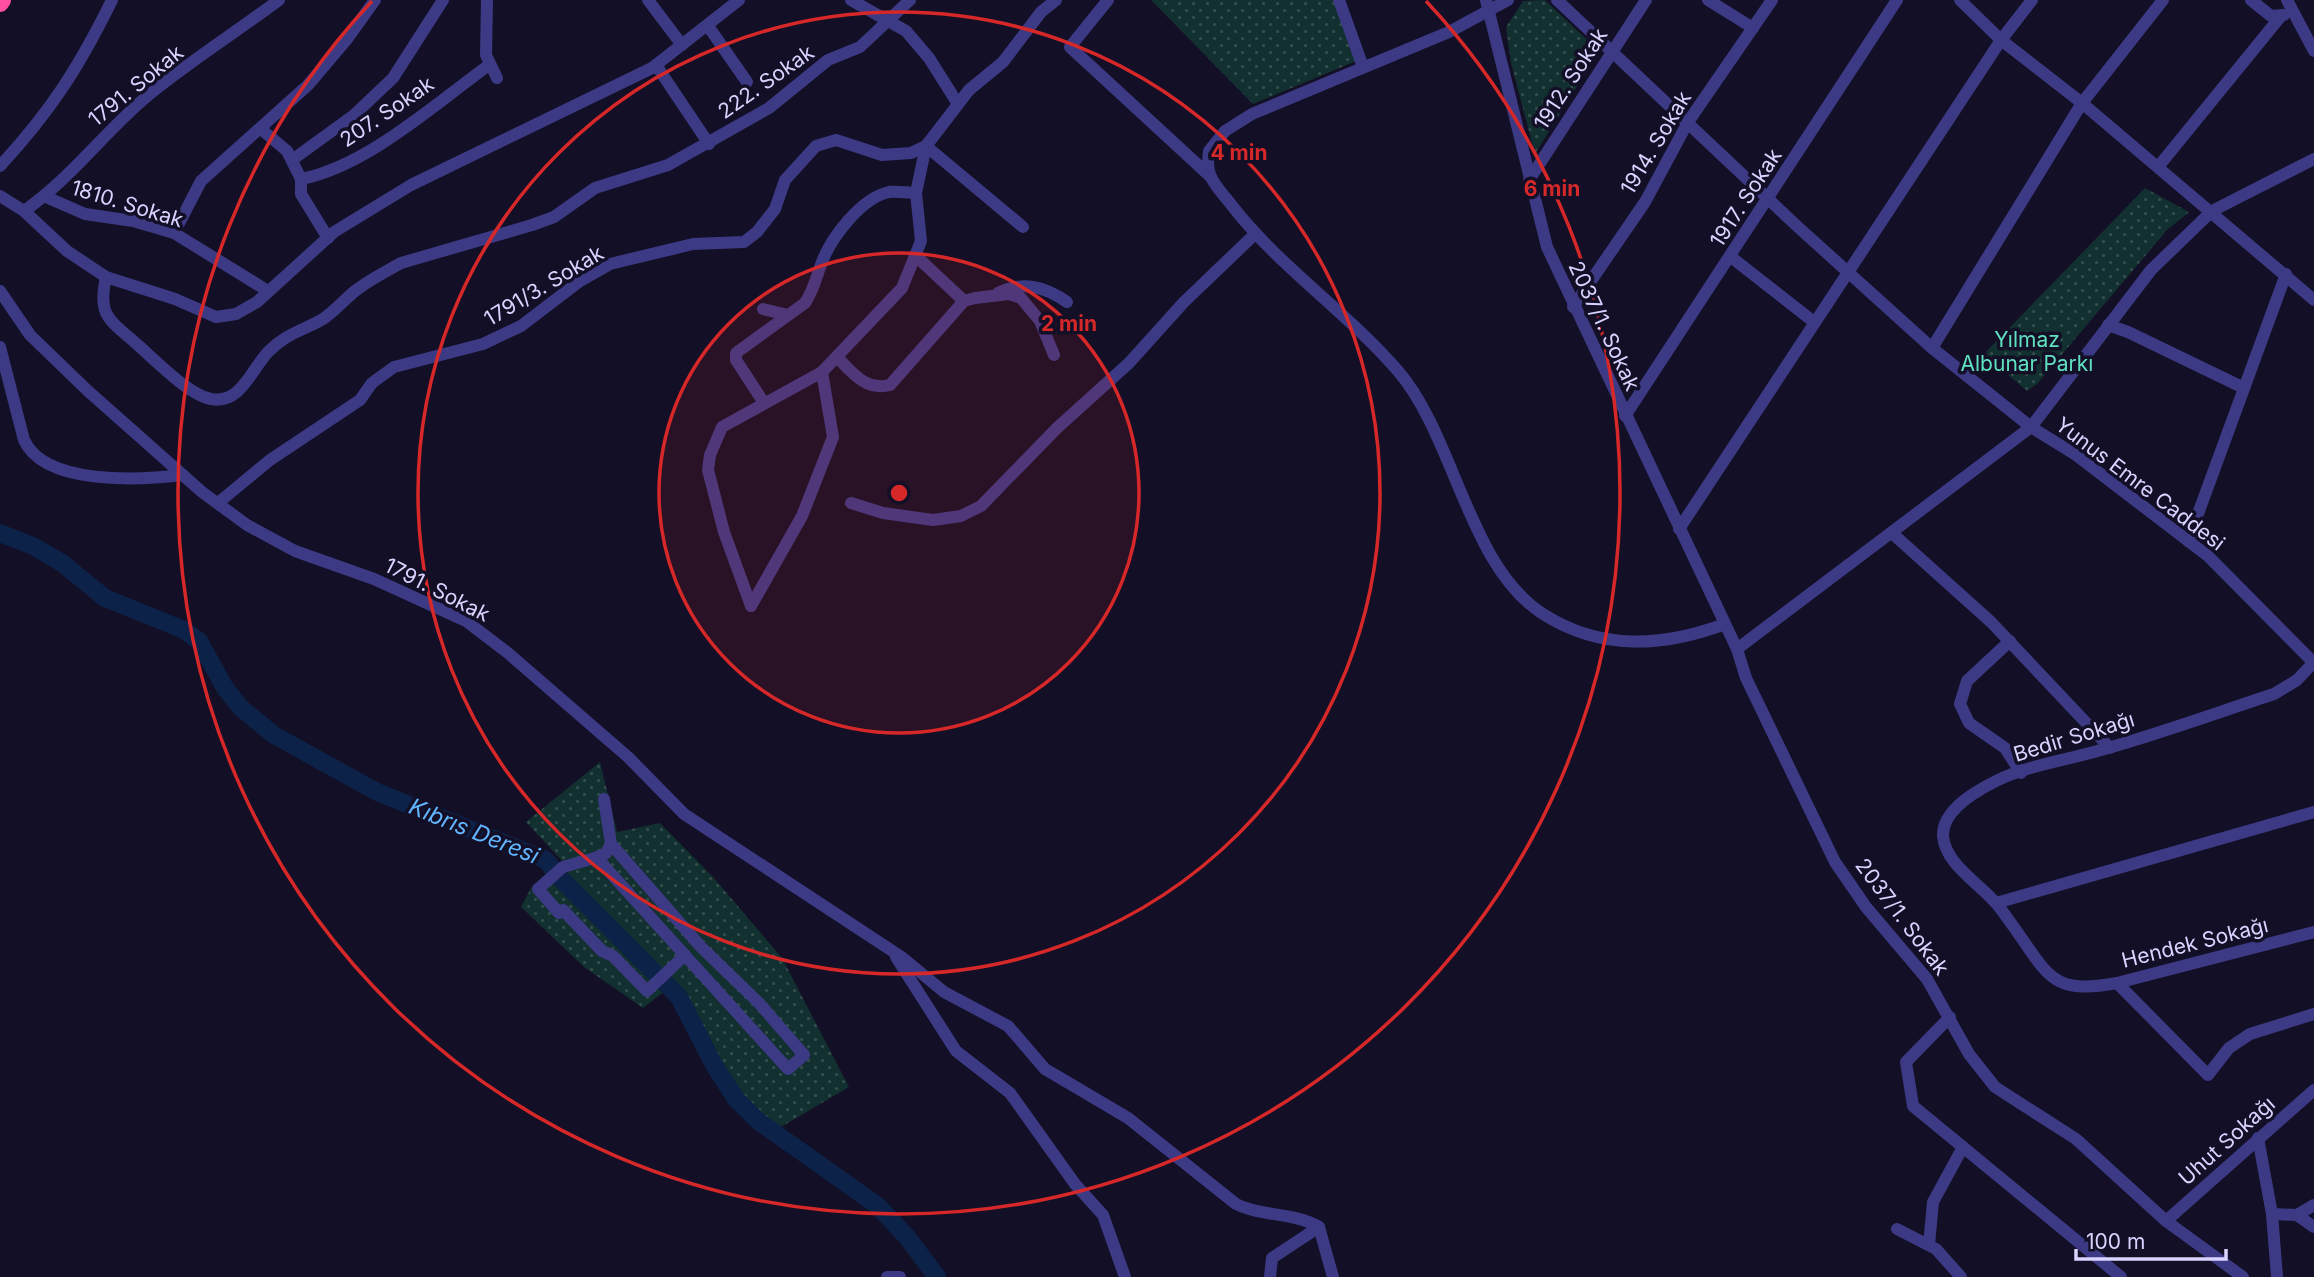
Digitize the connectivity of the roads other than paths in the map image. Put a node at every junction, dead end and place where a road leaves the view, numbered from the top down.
1 (112, 0) edge
2 (279, 0) edge
3 (375, 0) edge
4 (443, 0) edge
5 (487, 0) edge
6 (648, 0) edge
7 (739, 0) edge
8 (852, 0) edge
9 (910, 0) edge
10 (1056, 0) edge
11 (1108, 0) edge
12 (1339, 0) edge
13 (1508, 0) edge
14 (1557, 0) edge
15 (1646, 0) edge
16 (1708, 0) edge
17 (1772, 0) edge
18 (1897, 0) edge
19 (1960, 0) edge
20 (2032, 0) edge
21 (2163, 0) edge
22 (2251, 0) edge
23 (1488, 6) edge
24 (2287, 9) edge
25 (886, 19) junction
26 (708, 26) junction
27 (1753, 28) junction
28 (2001, 40) junction
29 (682, 45) junction
30 (1612, 51) junction
31 (2314, 51) edge
32 (489, 65) junction
33 (656, 65) junction
34 (1363, 67) junction
35 (497, 78) dead end
36 (747, 82) dead end
37 (2082, 103) junction
38 (958, 104) junction
39 (1688, 122) junction
40 (261, 130) junction
41 (709, 144) junction
42 (926, 146) junction
43 (2314, 159) edge
44 (292, 160) junction
45 (0, 166) edge
46 (2158, 167) junction
47 (1211, 178) junction
48 (301, 179) junction
49 (1529, 180) junction
50 (916, 193) junction
51 (0, 196) edge
52 (46, 197) junction
53 (1769, 199) junction
54 (24, 211) junction
55 (2212, 211) junction
56 (1023, 227) dead end
57 (174, 233) junction
58 (1255, 234) junction
59 (327, 238) junction
60 (916, 256) junction
61 (1731, 257) junction
62 (1848, 271) junction
63 (2286, 274) junction
64 (106, 276) junction
65 (0, 291) edge
66 (268, 291) junction
67 (995, 295) junction
68 (2314, 300) edge
69 (964, 301) junction
70 (1067, 302) dead end
71 (1573, 307) junction
72 (763, 309) dead end
73 (788, 315) junction
74 (1814, 322) junction
75 (2108, 325) junction
76 (0, 347) edge
77 (1932, 348) junction
78 (1054, 355) dead end
79 (837, 357) junction
80 (822, 372) junction
81 (2244, 388) junction
82 (764, 403) junction
83 (1625, 416) junction
84 (2031, 427) junction
85 (183, 475) junction
86 (218, 503) junction
87 (851, 503) dead end
88 (1679, 529) junction
89 (1893, 534) junction
90 (2188, 541) junction
91 (1725, 624) junction
92 (2010, 641) junction
93 (1737, 649) junction
94 (2314, 662) edge
95 (2110, 748) junction
96 (2021, 773) junction
97 (604, 799) dead end
98 (2314, 811) edge
99 (611, 844) junction
100 (598, 857) junction
101 (1996, 903) junction
102 (2314, 932) edge
103 (894, 953) junction
104 (685, 955) junction
105 (2117, 983) junction
106 (2084, 989) joint
107 (2314, 1014) edge
108 (1950, 1017) junction
109 (2314, 1090) edge
110 (2258, 1138) junction
111 (1964, 1147) junction
112 (2314, 1205) edge
113 (2272, 1214) junction
114 (2297, 1216) junction
115 (2166, 1221) junction
116 (1319, 1227) junction
117 (2314, 1227) edge
118 (1897, 1229) dead end
119 (1929, 1245) junction
120 (887, 1277) edge
121 (900, 1277) edge
122 (1125, 1277) edge
123 (1270, 1277) edge
124 (1332, 1277) edge
125 (1961, 1277) edge
126 (2121, 1277) edge
127 (2243, 1277) edge
128 (2277, 1277) edge

1 - 45 street, 1791. Sokak
2 - 52 street, 1791. Sokak
3 - 40 street
4 - 44 street
5 - 32 street
6 - 29 street
7 - 26 street
8 - 25 street
9 - 25 street, 222. Sokak
10 - 38 street
11 - 47 street
12 - 34 street
13 - 23 street
14 - 30 street, Yunus Emre Caddesi
15 - 30 street, 1912. Sokak
16 - 27 street
17 - 27 street, 1914. Sokak
18 - 53 street, 1917. Sokak
19 - 28 street
20 - 28 street
21 - 37 street
22 - 24 street
23 - 34 street
23 - 49 street, 2037/1. Sokak
24 - 31 street
24 - 46 street
25 - 38 street
25 - 41 street, 222. Sokak
26 - 29 street
26 - 36 street
27 - 39 street, 1914. Sokak
28 - 37 street
28 - 62 street
29 - 33 street
30 - 39 street, Yunus Emre Caddesi
30 - 49 street, 1912. Sokak
32 - 35 street
32 - 48 street, 207. Sokak
33 - 41 street
33 - 59 street
34 - 47 street
37 - 46 street
37 - 77 street
38 - 42 street
39 - 53 street, Yunus Emre Caddesi
39 - 71 street, 1914. Sokak
40 - 44 street
40 - 57 street
41 - 64 street
42 - 50 street
42 - 56 street
42 - 86 street, 1791/3. Sokak
43 - 55 street
44 - 48 street
46 - 55 street
47 - 58 street
48 - 59 street
49 - 71 street, 2037/1. Sokak
50 - 60 street
50 - 73 street
51 - 54 street
52 - 54 street, 1791. Sokak
52 - 57 street, 1810. Sokak
53 - 61 street, 1917. Sokak
53 - 62 street, Yunus Emre Caddesi
54 - 64 street
55 - 63 street
55 - 75 street
57 - 66 street, 1810. Sokak
58 - 87 street
58 - 91 street
59 - 66 street
60 - 69 street
60 - 79 street
61 - 74 street
61 - 83 street, 1917. Sokak
62 - 74 street
62 - 77 street, Yunus Emre Caddesi
63 - 68 street
63 - 81 street
64 - 66 street
65 - 85 street, 1791. Sokak
67 - 69 street
67 - 70 street
67 - 78 street
69 - 79 street
71 - 83 street, 2037/1. Sokak
72 - 73 street
73 - 82 street
74 - 88 street
75 - 81 street
75 - 84 street
76 - 85 street
77 - 84 street, Yunus Emre Caddesi
79 - 80 street
80 - 82 street
80 - 82 street
81 - 90 street
83 - 88 street, 2037/1. Sokak
84 - 89 street
84 - 90 street, Yunus Emre Caddesi
85 - 86 street, 1791. Sokak
86 - 103 street, 1791. Sokak
88 - 91 street, 2037/1. Sokak
89 - 92 street
89 - 93 street
90 - 94 street, Yunus Emre Caddesi
91 - 93 street, 2037/1. Sokak
92 - 95 street
92 - 96 street
93 - 108 street, 2037/1. Sokak
94 - 95 street, Bedir Sokağı
95 - 96 street, Bedir Sokağı
96 - 101 street, Bedir Sokağı
97 - 99 street
98 - 101 street
99 - 100 street
99 - 104 street
100 - 104 street
100 - 104 street
101 - 106 street, Bedir Sokağı
102 - 105 street, Hendek Sokağı
103 - 116 street, 1791. Sokak
103 - 122 street
105 - 106 street, Hendek Sokağı
105 - 107 street
108 - 111 street
108 - 115 street, 2037/1. Sokak
109 - 110 street, Uhut Sokağı
110 - 113 street
110 - 115 street, Uhut Sokağı
111 - 119 street
111 - 126 street
112 - 114 street
113 - 114 street
113 - 128 street
114 - 117 street
115 - 127 street, 2037/1. Sokak
116 - 123 street
116 - 124 street
118 - 119 street
119 - 125 street
120 - 121 street

